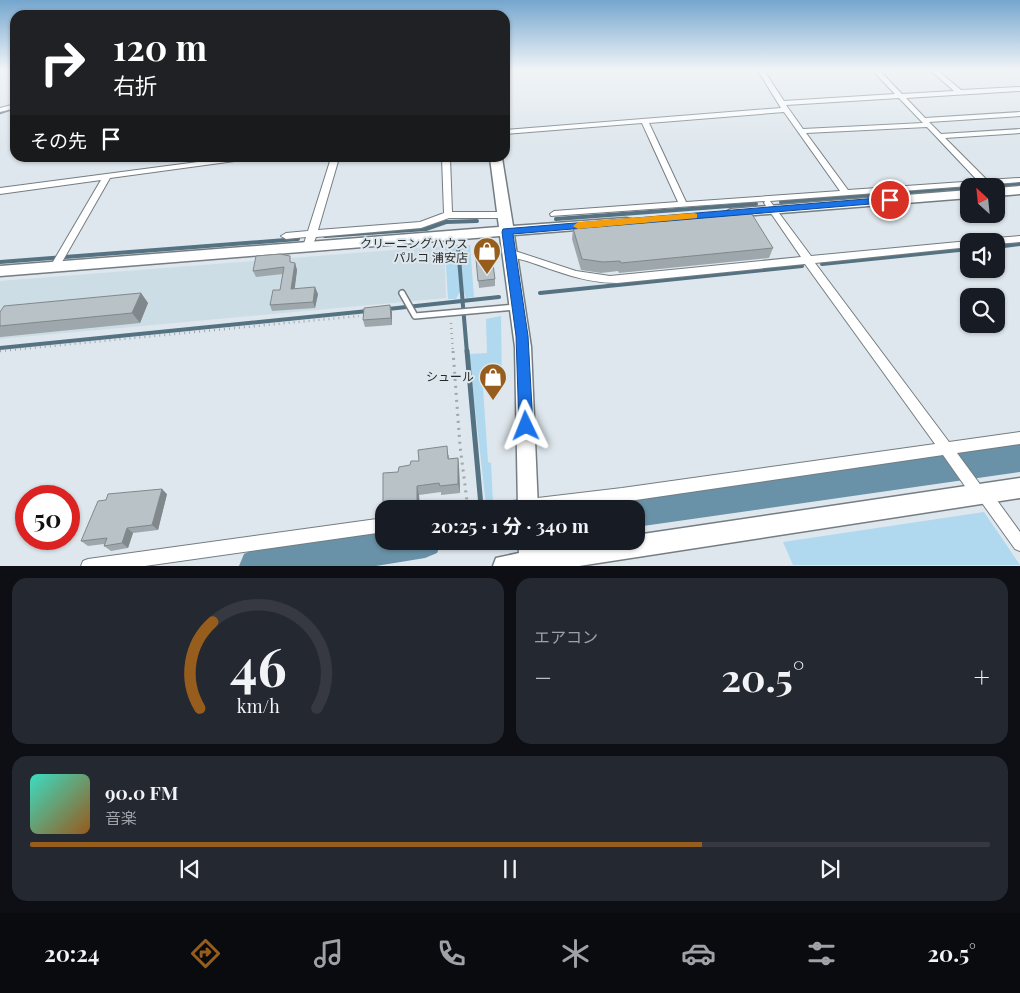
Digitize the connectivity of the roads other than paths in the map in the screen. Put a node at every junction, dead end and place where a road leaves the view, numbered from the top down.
1 (777, 95) edge
2 (910, 95) edge
3 (901, 96) junction
4 (782, 103) junction
5 (786, 110) junction
6 (1020, 114) edge
7 (645, 121) junction
8 (926, 122) junction
9 (1020, 131) edge
10 (510, 132) edge
11 (802, 132) junction
12 (939, 136) junction
13 (215, 162) edge
14 (334, 162) edge
15 (446, 162) edge
16 (497, 162) edge
17 (106, 178) junction
18 (981, 178) edge
19 (1020, 180) edge
20 (1005, 181) edge
21 (960, 184) edge
22 (1020, 190) edge
23 (1005, 191) edge
24 (0, 192) edge
25 (846, 193) junction
26 (960, 194) edge
27 (684, 204) junction
28 (769, 204) junction
29 (554, 214) dead end
30 (448, 215) junction
31 (504, 215) junction
32 (507, 232) junction
33 (286, 236) dead end
34 (1020, 239) edge
35 (311, 240) junction
36 (1005, 240) edge
37 (960, 245) edge
38 (511, 254) junction
39 (808, 260) junction
40 (58, 261) junction
41 (0, 271) edge
42 (402, 293) dead end
43 (518, 307) junction
44 (1020, 438) edge
45 (949, 453) junction
46 (976, 488) junction
47 (1020, 488) edge
48 (528, 500) edge
49 (583, 500) edge
50 (375, 526) edge
51 (1020, 544) edge
52 (530, 556) edge
53 (88, 566) edge
54 (504, 566) edge

1 - 4 street
2 - 3 street
3 - 4 street
3 - 8 street
4 - 5 street
5 - 7 street
5 - 11 street
6 - 8 street
7 - 10 street
7 - 27 street
8 - 11 street
8 - 12 street
9 - 12 street
11 - 25 street
12 - 18 street
13 - 17 street
14 - 35 street
15 - 30 street
16 - 31 street
17 - 24 street
17 - 40 street
19 - 20 street
21 - 25 street
22 - 23 street
25 - 28 street
26 - 28 street
27 - 28 street
27 - 29 street
28 - 32 street
28 - 39 street
30 - 31 street
30 - 35 street
31 - 32 street
32 - 35 street
32 - 38 street
33 - 35 street
34 - 36 street
35 - 40 street
37 - 39 street
38 - 39 street
38 - 43 street
39 - 45 street
40 - 41 street
42 - 43 lane
43 - 48 street
44 - 45 street
45 - 46 street
45 - 49 street
46 - 47 street
46 - 51 street
46 - 52 street
50 - 53 street
52 - 54 street

